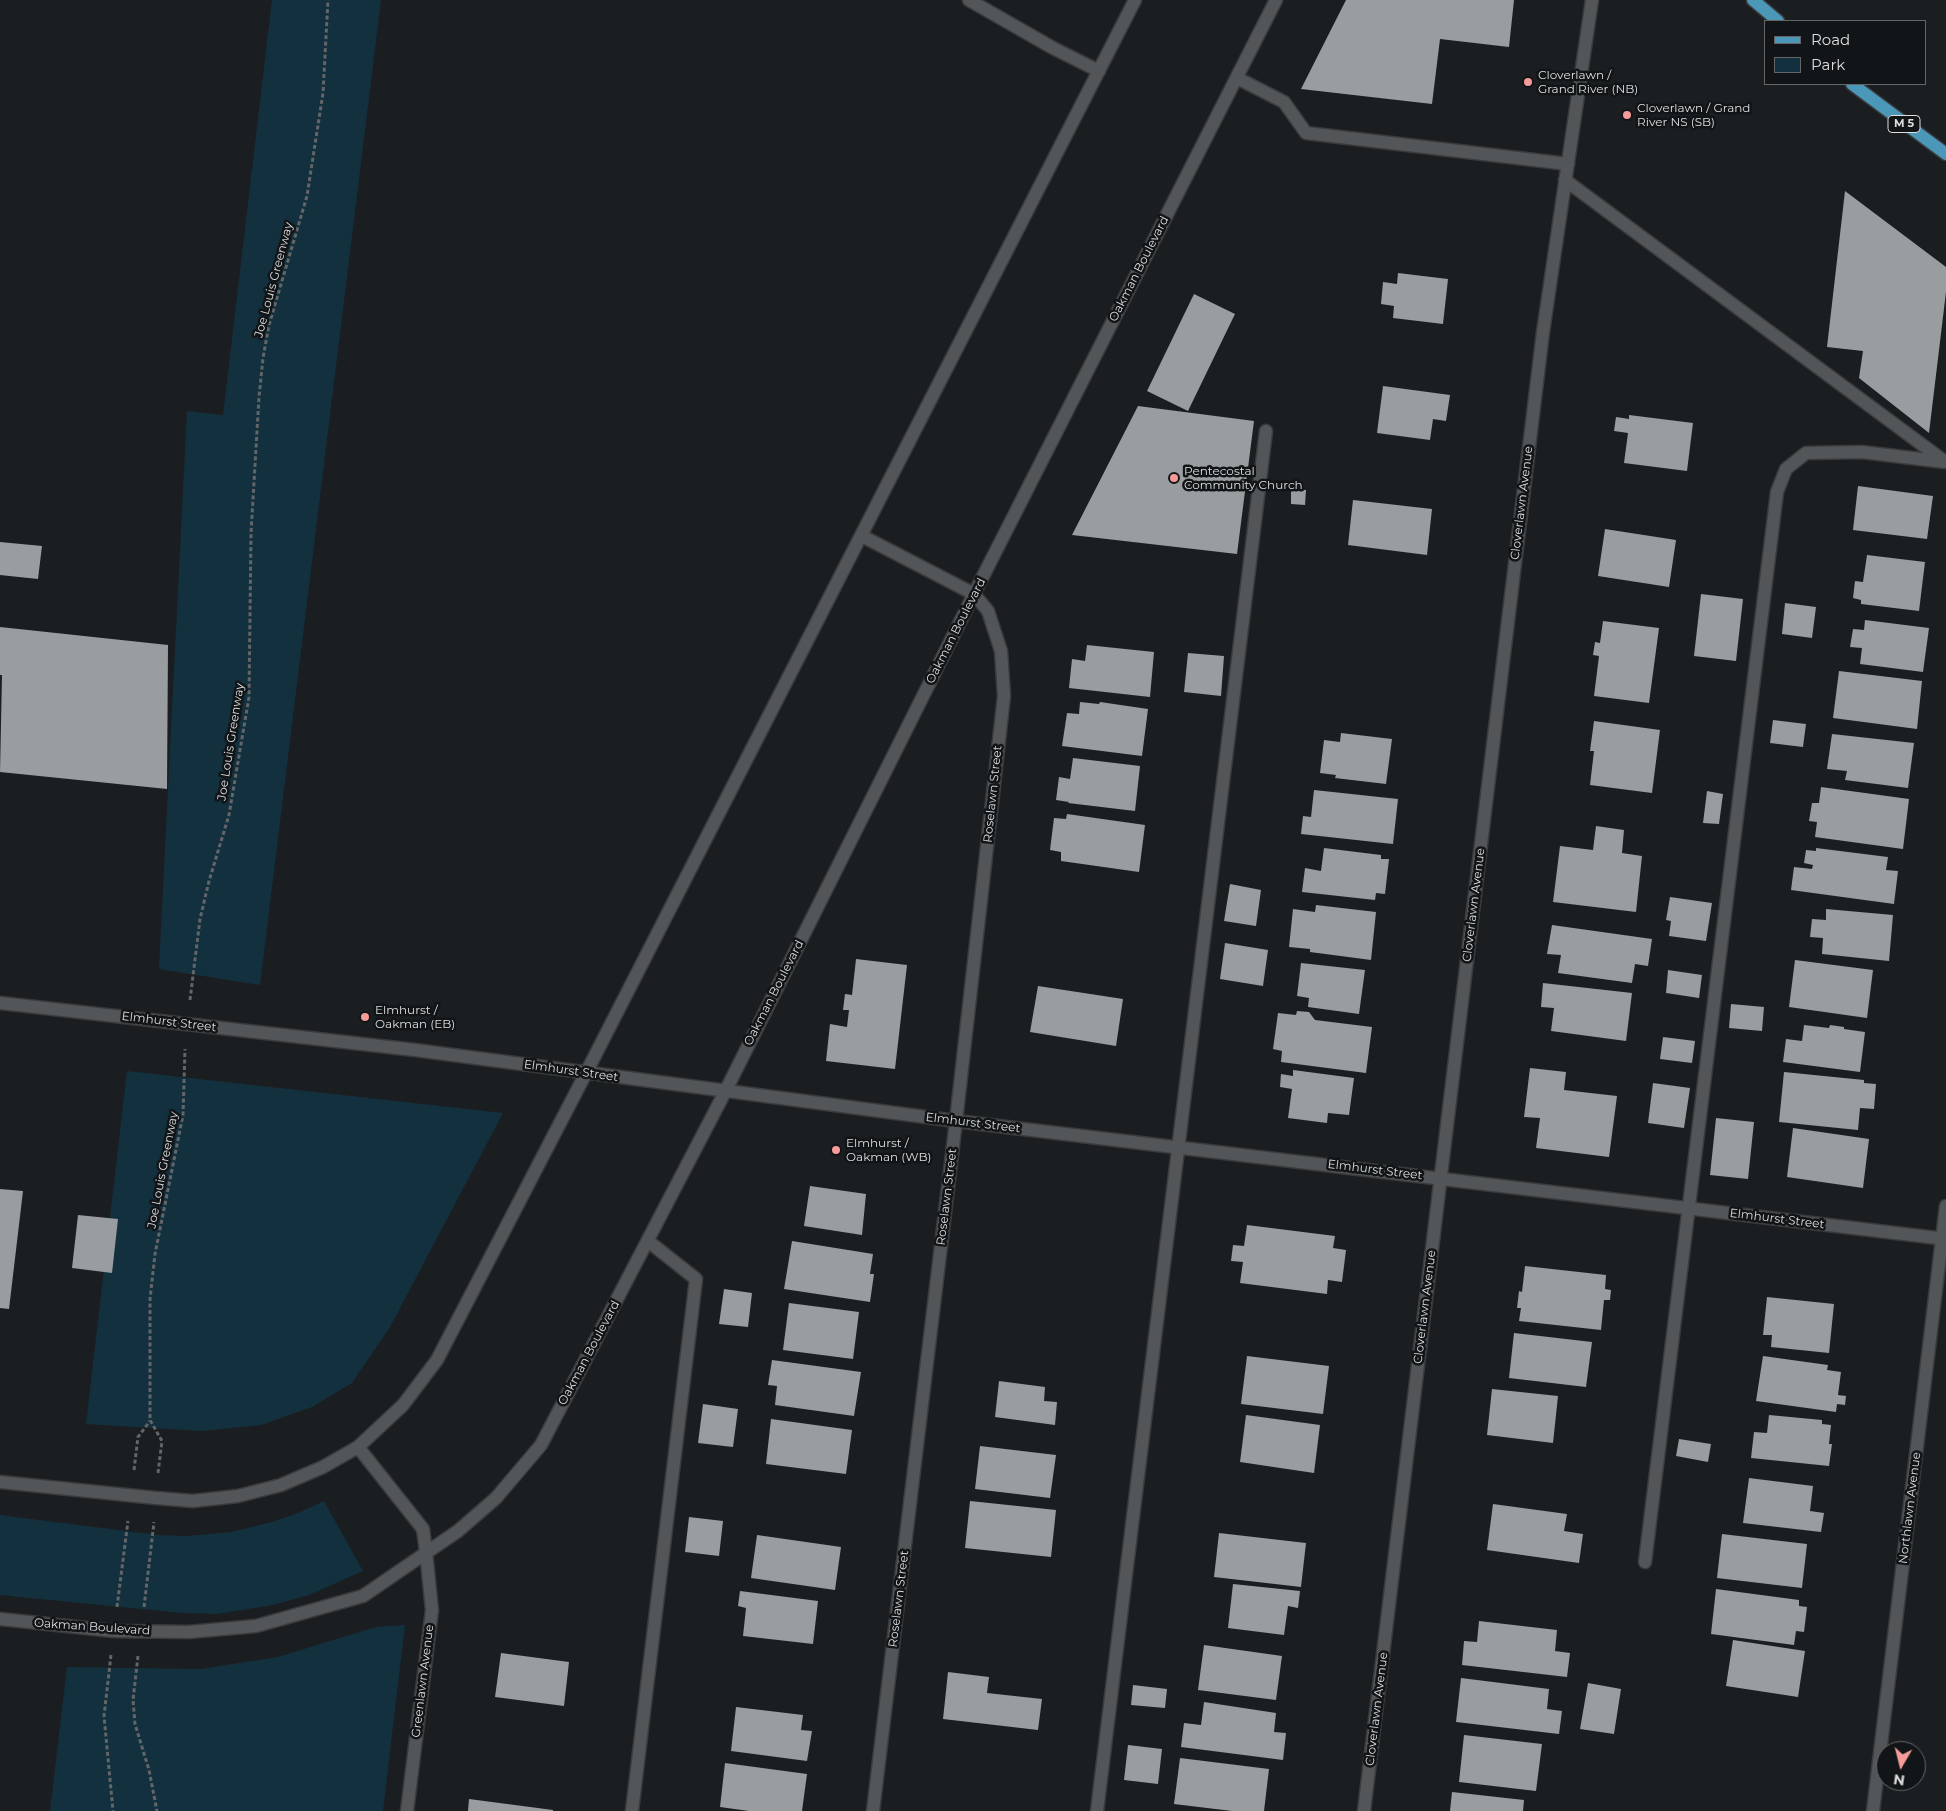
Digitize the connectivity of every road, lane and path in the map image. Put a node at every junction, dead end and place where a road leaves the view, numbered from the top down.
1 (328, 0) edge
2 (969, 0) edge
3 (1135, 0) edge
4 (1276, 0) edge
5 (1592, 0) edge
6 (1753, 0) edge
7 (1777, 20) edge
8 (1099, 71) junction
9 (1236, 78) junction
10 (1853, 85) edge
11 (1946, 154) edge
12 (1568, 164) junction
13 (1565, 180) junction
14 (1266, 431) dead end
15 (1946, 462) edge
16 (862, 536) junction
17 (974, 594) junction
18 (0, 1003) edge
19 (187, 1024) junction
20 (586, 1073) junction
21 (725, 1092) junction
22 (956, 1121) junction
23 (1177, 1147) junction
24 (1441, 1178) junction
25 (1946, 1206) edge
26 (1688, 1208) junction
27 (1944, 1238) edge
28 (648, 1241) junction
29 (358, 1447) junction
30 (158, 1475) dead end
31 (0, 1482) edge
32 (426, 1552) junction
33 (1645, 1562) dead end
34 (0, 1619) edge
35 (407, 1811) edge
36 (632, 1811) edge
37 (873, 1811) edge
38 (1097, 1811) edge
39 (1364, 1811) edge
40 (1873, 1811) edge

1 - 19 path, Joe Louis Greenway
2 - 8 street
3 - 8 street
4 - 9 street, Oakman Boulevard
5 - 12 street, Cloverlawn Avenue
6 - 7 main road
8 - 16 street
9 - 12 street
9 - 17 street, Oakman Boulevard
10 - 11 main road, M 5
12 - 13 street, Cloverlawn Avenue
13 - 15 street
13 - 24 street, Cloverlawn Avenue
14 - 23 street
15 - 26 street
16 - 17 street, Roselawn Street
16 - 20 street
17 - 21 street, Oakman Boulevard
17 - 22 street, Roselawn Street
18 - 19 street, Elmhurst Street
19 - 20 street, Elmhurst Street
19 - 30 path, Joe Louis Greenway
20 - 21 street, Elmhurst Street
20 - 29 street
21 - 22 street, Elmhurst Street
21 - 28 street, Oakman Boulevard
22 - 23 street, Elmhurst Street
22 - 37 street, Roselawn Street
23 - 24 street, Elmhurst Street
23 - 38 street
24 - 26 street, Elmhurst Street
24 - 39 street, Cloverlawn Avenue
25 - 27 street, Northlawn Avenue
26 - 27 street, Elmhurst Street
26 - 33 street
27 - 40 street, Northlawn Avenue
28 - 32 street, Oakman Boulevard
28 - 36 street
29 - 31 street
29 - 32 street, Greenlawn Avenue
32 - 34 street, Oakman Boulevard
32 - 35 street, Greenlawn Avenue

